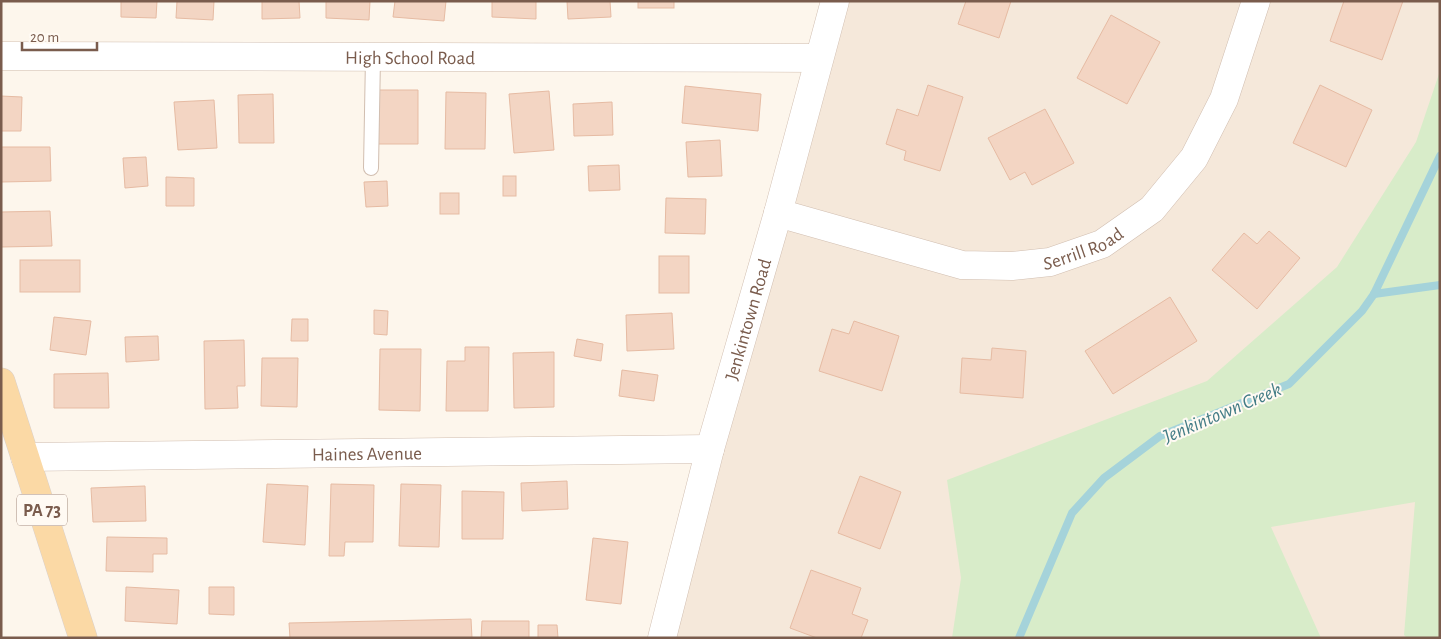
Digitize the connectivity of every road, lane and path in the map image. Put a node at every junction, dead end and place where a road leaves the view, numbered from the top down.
1 (835, 1) edge
2 (1256, 1) edge
3 (1, 56) edge
4 (373, 57) junction
5 (818, 58) junction
6 (372, 168) dead end
7 (778, 213) junction
8 (1, 382) edge
9 (15, 446) edge
10 (710, 448) junction
11 (83, 638) edge
12 (662, 638) edge

1 - 5 street, Jenkintown Road
2 - 7 street, Serrill Road
3 - 4 street, High School Road
4 - 5 street, High School Road
4 - 6 lane
5 - 7 street, Jenkintown Road
7 - 10 street, Jenkintown Road
8 - 9 main road, PA 73
9 - 10 street, Haines Avenue
9 - 11 main road, PA 73
10 - 12 street, Jenkintown Road

